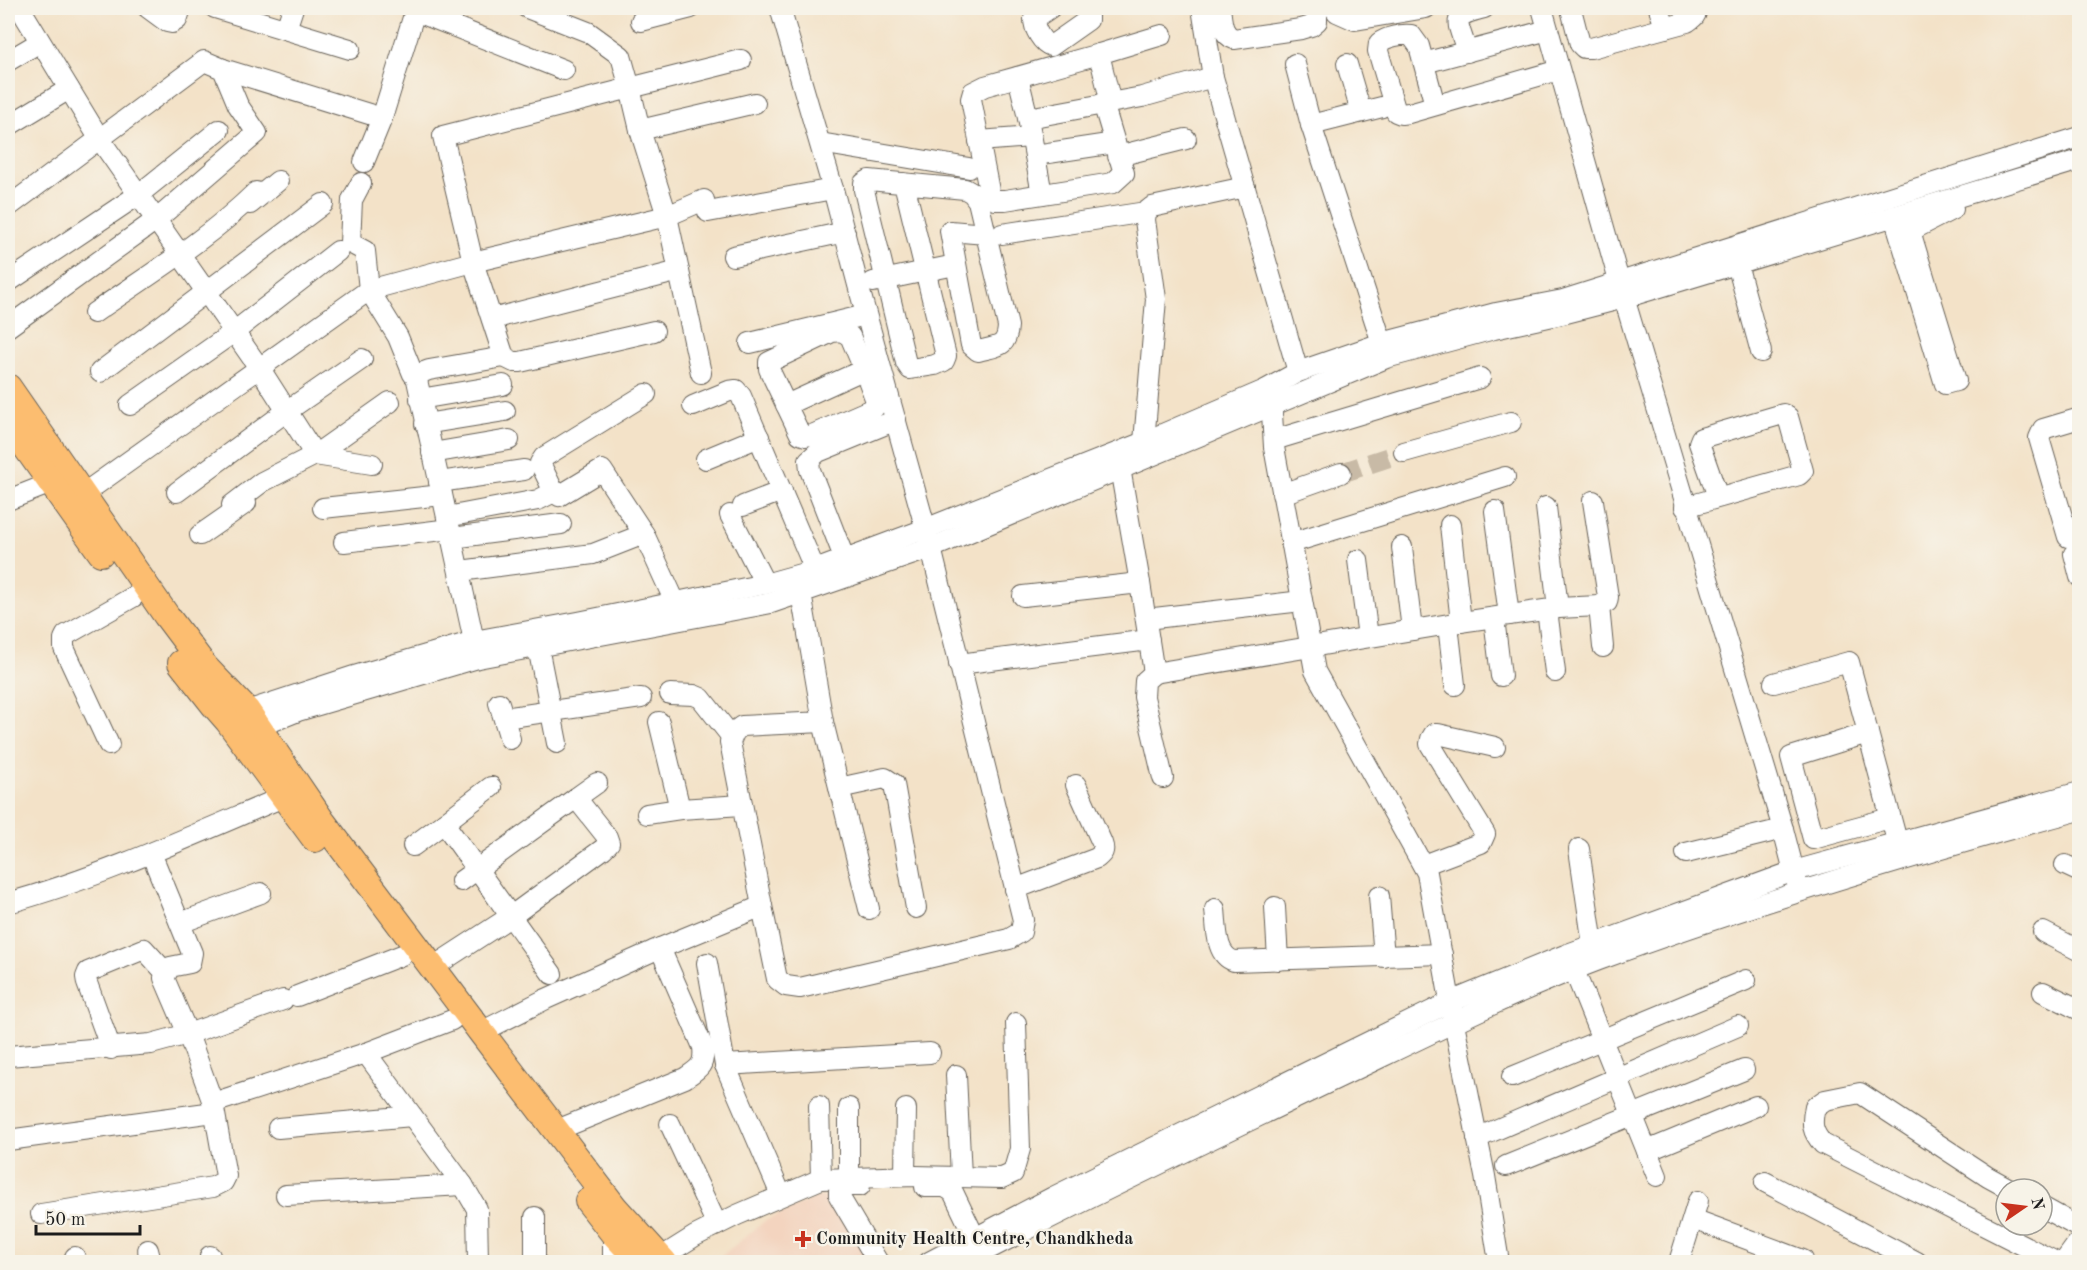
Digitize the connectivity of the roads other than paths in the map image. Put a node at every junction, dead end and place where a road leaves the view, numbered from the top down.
1 (20, 8) edge
2 (148, 8) edge
3 (181, 8) edge
4 (215, 8) edge
5 (293, 8) edge
6 (527, 8) edge
7 (691, 8) edge
8 (780, 8) edge
9 (1050, 8) edge
10 (1085, 8) edge
11 (1202, 8) edge
12 (1220, 8) edge
13 (1317, 8) edge
14 (1334, 8) edge
15 (1426, 8) edge
16 (1484, 8) edge
17 (1574, 8) edge
18 (1659, 8) edge
19 (1695, 8) edge
20 (416, 9) edge
21 (1545, 18) edge
22 (641, 21) dead end
23 (1665, 28) junction
24 (286, 29) junction
25 (1162, 35) dead end
26 (40, 42) junction
27 (350, 49) dead end
28 (1467, 52) junction
29 (1099, 54) junction
30 (741, 60) dead end
31 (8, 61) edge
32 (1424, 63) junction
33 (1295, 64) dead end
34 (1347, 64) dead end
35 (223, 69) junction
36 (564, 70) dead end
37 (1559, 70) junction
38 (1018, 77) junction
39 (1213, 77) junction
40 (630, 88) junction
41 (69, 89) junction
42 (755, 103) dead end
43 (1107, 103) junction
44 (1435, 105) junction
45 (1382, 107) dead end
46 (1361, 112) junction
47 (382, 118) junction
48 (1311, 125) junction
49 (8, 126) edge
50 (219, 130) dead end
51 (640, 130) junction
52 (1031, 136) junction
53 (2079, 137) edge
54 (99, 138) junction
55 (1186, 139) dead end
56 (979, 141) junction
57 (820, 143) junction
58 (1117, 149) junction
59 (2079, 160) edge
60 (363, 162) dead end
61 (969, 168) dead end
62 (278, 182) dead end
63 (361, 183) dead end
64 (904, 183) junction
65 (1245, 187) junction
66 (833, 189) junction
67 (256, 192) dead end
68 (1042, 194) junction
69 (138, 195) junction
70 (1950, 199) junction
71 (323, 204) dead end
72 (8, 207) edge
73 (1146, 212) junction
74 (667, 216) junction
75 (1894, 216) junction
76 (156, 220) junction
77 (915, 228) junction
78 (950, 231) junction
79 (845, 232) junction
80 (1905, 233) junction
81 (994, 234) junction
82 (338, 251) dead end
83 (180, 256) junction
84 (733, 256) dead end
85 (473, 262) junction
86 (1737, 264) junction
87 (955, 265) junction
88 (679, 271) junction
89 (926, 271) junction
90 (886, 279) junction
91 (8, 282) edge
92 (858, 285) junction
93 (369, 290) junction
94 (1622, 290) junction
95 (205, 291) junction
96 (94, 313) dead end
97 (866, 315) junction
98 (492, 319) junction
99 (8, 327) edge
100 (654, 331) dead end
101 (234, 332) junction
102 (750, 343) dead end
103 (1382, 343) junction
104 (1761, 352) dead end
105 (504, 357) junction
106 (362, 359) dead end
107 (872, 366) junction
108 (260, 369) junction
109 (100, 372) dead end
110 (1298, 372) junction
111 (701, 373) dead end
112 (413, 374) dead end
113 (1480, 378) dead end
114 (503, 385) dead end
115 (8, 387) edge
116 (646, 394) dead end
117 (1271, 397) junction
118 (420, 399) junction
119 (390, 402) dead end
120 (130, 405) dead end
121 (786, 405) junction
122 (693, 406) dead end
123 (287, 411) junction
124 (505, 411) dead end
125 (2079, 418) edge
126 (896, 420) junction
127 (8, 422) edge
128 (1511, 422) dead end
129 (425, 424) junction
130 (759, 437) junction
131 (509, 440) dead end
132 (1274, 440) junction
133 (1144, 442) junction
134 (1404, 452) tunnel mouth
135 (432, 453) junction
136 (315, 455) junction
137 (706, 459) dead end
138 (372, 464) dead end
139 (1120, 468) junction
140 (525, 470) dead end
141 (1341, 473) tunnel mouth
142 (1505, 477) dead end
143 (68, 484) junction
144 (440, 488) junction
145 (782, 491) junction
146 (177, 492) dead end
147 (554, 492) junction
148 (1282, 494) junction
149 (1718, 497) junction
150 (8, 500) edge
151 (1593, 501) dead end
152 (232, 505) dead end
153 (1546, 507) dead end
154 (1685, 507) junction
155 (323, 508) dead end
156 (1495, 511) dead end
157 (561, 524) dead end
158 (1450, 525) dead end
159 (450, 528) junction
160 (644, 534) junction
161 (200, 535) dead end
162 (928, 538) junction
163 (344, 542) dead end
164 (1291, 543) junction
165 (2074, 543) edge
166 (1402, 547) dead end
167 (845, 560) junction
168 (1358, 560) dead end
169 (815, 570) junction
170 (460, 571) junction
171 (2079, 577) edge
172 (1140, 583) junction
173 (765, 584) junction
174 (801, 593) junction
175 (1023, 596) dead end
176 (133, 597) junction
177 (1302, 601) junction
178 (675, 602) junction
179 (1599, 606) junction
180 (1553, 609) junction
181 (1501, 617) junction
182 (1146, 619) junction
183 (1455, 624) junction
184 (1412, 630) junction
185 (1368, 637) junction
186 (1149, 639) junction
187 (474, 641) junction
188 (538, 647) junction
189 (1603, 647) dead end
190 (1311, 648) junction
191 (959, 664) junction
192 (1555, 672) dead end
193 (1154, 673) junction
194 (1500, 676) dead end
195 (1774, 683) dead end
196 (1455, 685) dead end
197 (670, 694) dead end
198 (641, 698) dead end
199 (551, 711) junction
200 (660, 722) dead end
201 (823, 722) junction
202 (243, 723) junction
203 (1868, 733) junction
204 (731, 736) junction
205 (510, 739) dead end
206 (557, 743) dead end
207 (109, 745) dead end
208 (1495, 747) dead end
209 (1163, 778) dead end
210 (597, 783) dead end
211 (1076, 785) dead end
212 (491, 787) dead end
213 (839, 788) junction
214 (2079, 792) edge
215 (283, 796) junction
216 (576, 798) junction
217 (742, 805) junction
218 (680, 809) junction
219 (2079, 810) edge
220 (647, 814) dead end
221 (1890, 818) junction
222 (444, 823) junction
223 (1783, 829) junction
224 (1897, 841) junction
225 (413, 846) dead end
226 (1579, 849) dead end
227 (151, 853) junction
228 (1686, 853) dead end
229 (1423, 866) junction
230 (1794, 871) junction
231 (469, 875) junction
232 (1015, 889) junction
233 (1799, 892) junction
234 (261, 893) dead end
235 (1379, 896) dead end
236 (8, 903) edge
237 (762, 906) junction
238 (1275, 907) dead end
239 (916, 908) dead end
240 (869, 909) dead end
241 (1215, 909) dead end
242 (510, 917) junction
243 (180, 923) junction
244 (2043, 932) dead end
245 (1593, 945) junction
246 (656, 950) junction
247 (2079, 951) edge
248 (1442, 954) junction
249 (402, 955) junction
250 (1384, 957) junction
251 (1278, 960) junction
252 (707, 963) dead end
253 (432, 967) junction
254 (1574, 970) junction
255 (166, 973) junction
256 (552, 974) dead end
257 (1746, 980) dead end
258 (2043, 992) dead end
259 (1450, 1002) junction
260 (676, 1004) dead end
261 (2079, 1010) edge
262 (452, 1020) junction
263 (1016, 1023) dead end
264 (1454, 1023) junction
265 (1738, 1026) dead end
266 (481, 1032) junction
267 (188, 1034) junction
268 (1602, 1040) junction
269 (111, 1049) junction
270 (366, 1053) junction
271 (930, 1053) dead end
272 (8, 1056) edge
273 (725, 1065) junction
274 (1744, 1070) dead end
275 (956, 1075) dead end
276 (1512, 1077) dead end
277 (1617, 1077) junction
278 (819, 1106) dead end
279 (1756, 1106) dead end
280 (214, 1107) junction
281 (849, 1108) dead end
282 (906, 1109) dead end
283 (412, 1116) junction
284 (1633, 1116) junction
285 (670, 1124) dead end
286 (278, 1128) dead end
287 (557, 1130) junction
288 (1477, 1138) junction
289 (8, 1140) edge
290 (1647, 1151) junction
291 (1506, 1166) dead end
292 (905, 1176) junction
293 (961, 1176) junction
294 (1657, 1176) dead end
295 (821, 1179) junction
296 (849, 1179) junction
297 (1994, 1180) edge
298 (1765, 1182) dead end
299 (463, 1185) junction
300 (286, 1195) dead end
301 (781, 1195) junction
302 (41, 1214) dead end
303 (2054, 1214) edge
304 (535, 1217) dead end
305 (717, 1225) junction
306 (2079, 1228) edge
307 (1994, 1232) edge
308 (613, 1233) junction
309 (2004, 1237) edge
310 (975, 1238) junction
311 (2079, 1240) edge
312 (1803, 1260) dead end
313 (654, 1261) edge
314 (478, 1263) edge
315 (535, 1263) edge
316 (613, 1263) edge
317 (878, 1263) edge
318 (929, 1263) edge
319 (964, 1263) edge
320 (1499, 1263) edge
321 (1679, 1263) edge
322 (1917, 1263) edge
323 (2055, 1263) edge
324 (2064, 1263) edge

1 - 26 street
2 - 3 street
4 - 24 street
5 - 24 street
6 - 40 street
7 - 22 street
8 - 57 street
9 - 10 street
11 - 39 street
12 - 13 street
14 - 15 street
16 - 28 street
17 - 21 street
17 - 23 street
18 - 23 street
19 - 23 street
20 - 36 street
20 - 47 street
21 - 28 street
21 - 37 street
24 - 27 street
25 - 29 street
26 - 31 street
26 - 41 street
28 - 32 street
29 - 38 street
29 - 43 street
30 - 40 street
32 - 44 street
32 - 44 street
33 - 48 street
34 - 46 street
35 - 47 street
35 - 54 street
35 - 76 street
37 - 44 street
37 - 94 street
38 - 52 street
38 - 56 street
39 - 43 street
39 - 65 street
40 - 51 street
40 - 85 street
41 - 49 street
41 - 54 street
42 - 51 street
43 - 52 street
43 - 58 street
45 - 46 street
46 - 48 street
47 - 60 street
48 - 103 street
50 - 69 street
51 - 74 street
52 - 56 street
52 - 58 street
52 - 68 street
53 - 94 street
54 - 69 street
54 - 72 street
55 - 58 street
56 - 68 street
57 - 61 street
57 - 66 street
58 - 68 street
59 - 70 street
62 - 83 street
63 - 93 street
64 - 77 street
64 - 81 street
64 - 90 street
65 - 73 street
65 - 110 street
66 - 74 street
66 - 79 street
67 - 83 street
69 - 76 street
69 - 91 street
70 - 75 street
70 - 80 street
71 - 95 street
73 - 81 street
73 - 133 street
74 - 85 street
74 - 88 street
75 - 80 street
75 - 86 street
76 - 83 street
76 - 99 street
77 - 78 street
77 - 89 street
78 - 81 street
78 - 87 street
79 - 84 street
79 - 92 street
80 - 80 street
81 - 87 street
82 - 101 street
83 - 95 street
83 - 96 street
85 - 93 street
85 - 98 street
86 - 94 street
86 - 104 street
87 - 89 street
88 - 98 street
88 - 111 street
89 - 90 street
89 - 90 street
90 - 92 street
92 - 97 street
93 - 108 street
93 - 112 street
94 - 103 street
94 - 117 street
94 - 154 street
95 - 101 street
95 - 109 street
97 - 102 street
97 - 107 street
98 - 105 street
100 - 105 street
101 - 108 street
101 - 120 street
103 - 110 street
105 - 118 street
106 - 123 street
107 - 121 street
107 - 121 street
107 - 121 street
107 - 126 street
108 - 123 street
108 - 143 street
110 - 117 street
113 - 132 street
114 - 118 street
115 - 143 main road
116 - 147 street
117 - 132 street
117 - 133 street
117 - 139 street
118 - 129 street
119 - 136 street
122 - 130 street
123 - 136 street
123 - 146 street
124 - 129 street
125 - 165 street
126 - 162 street
126 - 167 street
127 - 143 main road
128 - 134 street
129 - 135 street
130 - 137 street
130 - 145 street
131 - 135 street
132 - 148 street
133 - 162 street
135 - 144 street
136 - 138 street
136 - 152 street
136 - 161 street
139 - 162 street
139 - 172 street
140 - 144 street
141 - 148 street
142 - 164 street
143 - 150 street
143 - 176 main road
143 - 202 main road
144 - 155 street
144 - 159 street
145 - 169 street
145 - 173 street
147 - 159 street
147 - 160 street
148 - 164 street
149 - 149 street
149 - 154 street
151 - 179 street
153 - 180 street
154 - 223 street
156 - 181 street
157 - 159 street
158 - 183 street
159 - 163 street
159 - 170 street
160 - 170 street
160 - 178 street
162 - 167 street
162 - 174 street
162 - 191 street
164 - 177 street
165 - 171 street
166 - 184 street
167 - 169 street
168 - 185 street
169 - 173 street
170 - 187 street
172 - 175 street
172 - 182 street
173 - 178 street
174 - 188 street
174 - 201 street
176 - 202 main road
176 - 207 street
177 - 182 street
177 - 190 street
178 - 187 street
179 - 180 street
179 - 189 street
180 - 181 street
180 - 192 street
181 - 183 street
181 - 194 street
182 - 186 street
183 - 184 street
183 - 196 street
184 - 185 street
185 - 190 street
186 - 191 street
186 - 193 street
187 - 202 street
188 - 199 street
188 - 202 street
190 - 193 street
190 - 229 street
191 - 232 street
193 - 209 street
195 - 203 street
197 - 204 street
198 - 199 street
199 - 205 street
199 - 206 street
200 - 218 street
201 - 204 street
201 - 213 street
202 - 215 main road
202 - 253 main road
203 - 221 street
203 - 221 street
204 - 217 street
208 - 229 street
210 - 216 street
211 - 232 street
212 - 222 street
213 - 239 street
213 - 240 street
214 - 224 street
215 - 227 street
215 - 249 main road
216 - 231 street
216 - 242 street
217 - 218 street
217 - 237 street
218 - 220 street
219 - 233 street
221 - 224 street
222 - 225 street
222 - 231 street
223 - 228 street
223 - 230 street
224 - 230 street
226 - 245 street
227 - 236 street
227 - 243 street
229 - 248 street
230 - 233 street
230 - 245 street
231 - 242 street
232 - 237 street
233 - 254 street
234 - 243 street
235 - 250 street
237 - 246 street
238 - 251 street
241 - 251 street
242 - 253 street
242 - 256 street
243 - 255 street
244 - 247 street
245 - 259 street
246 - 260 street
246 - 266 street
246 - 287 street
248 - 250 street
248 - 259 street
249 - 262 main road
249 - 267 street
250 - 251 street
252 - 273 street
253 - 266 main road
254 - 264 street
254 - 268 street
255 - 267 street
255 - 269 street
257 - 268 street
258 - 261 street
259 - 264 street
259 - 310 street
262 - 270 street
262 - 308 main road
263 - 293 street
264 - 288 street
264 - 319 street
265 - 277 street
266 - 287 main road
267 - 269 street
267 - 280 street
268 - 276 street
268 - 277 street
269 - 272 street
270 - 280 street
270 - 283 street
271 - 273 street
273 - 301 street
274 - 284 street
275 - 293 street
277 - 284 street
277 - 288 street
278 - 295 street
279 - 290 street
280 - 289 street
280 - 302 street
281 - 296 street
282 - 292 street
283 - 286 street
283 - 299 street
284 - 290 street
284 - 291 street
285 - 305 street
287 - 313 main road
288 - 320 street
290 - 294 street
292 - 293 street
292 - 296 street
295 - 296 street
295 - 301 street
297 - 307 street
298 - 322 street
299 - 300 street
299 - 314 street
301 - 305 street
303 - 306 street
304 - 315 street
305 - 313 street
308 - 313 main road
308 - 316 street
309 - 323 street
310 - 317 street
310 - 318 street
311 - 324 street
312 - 321 street

